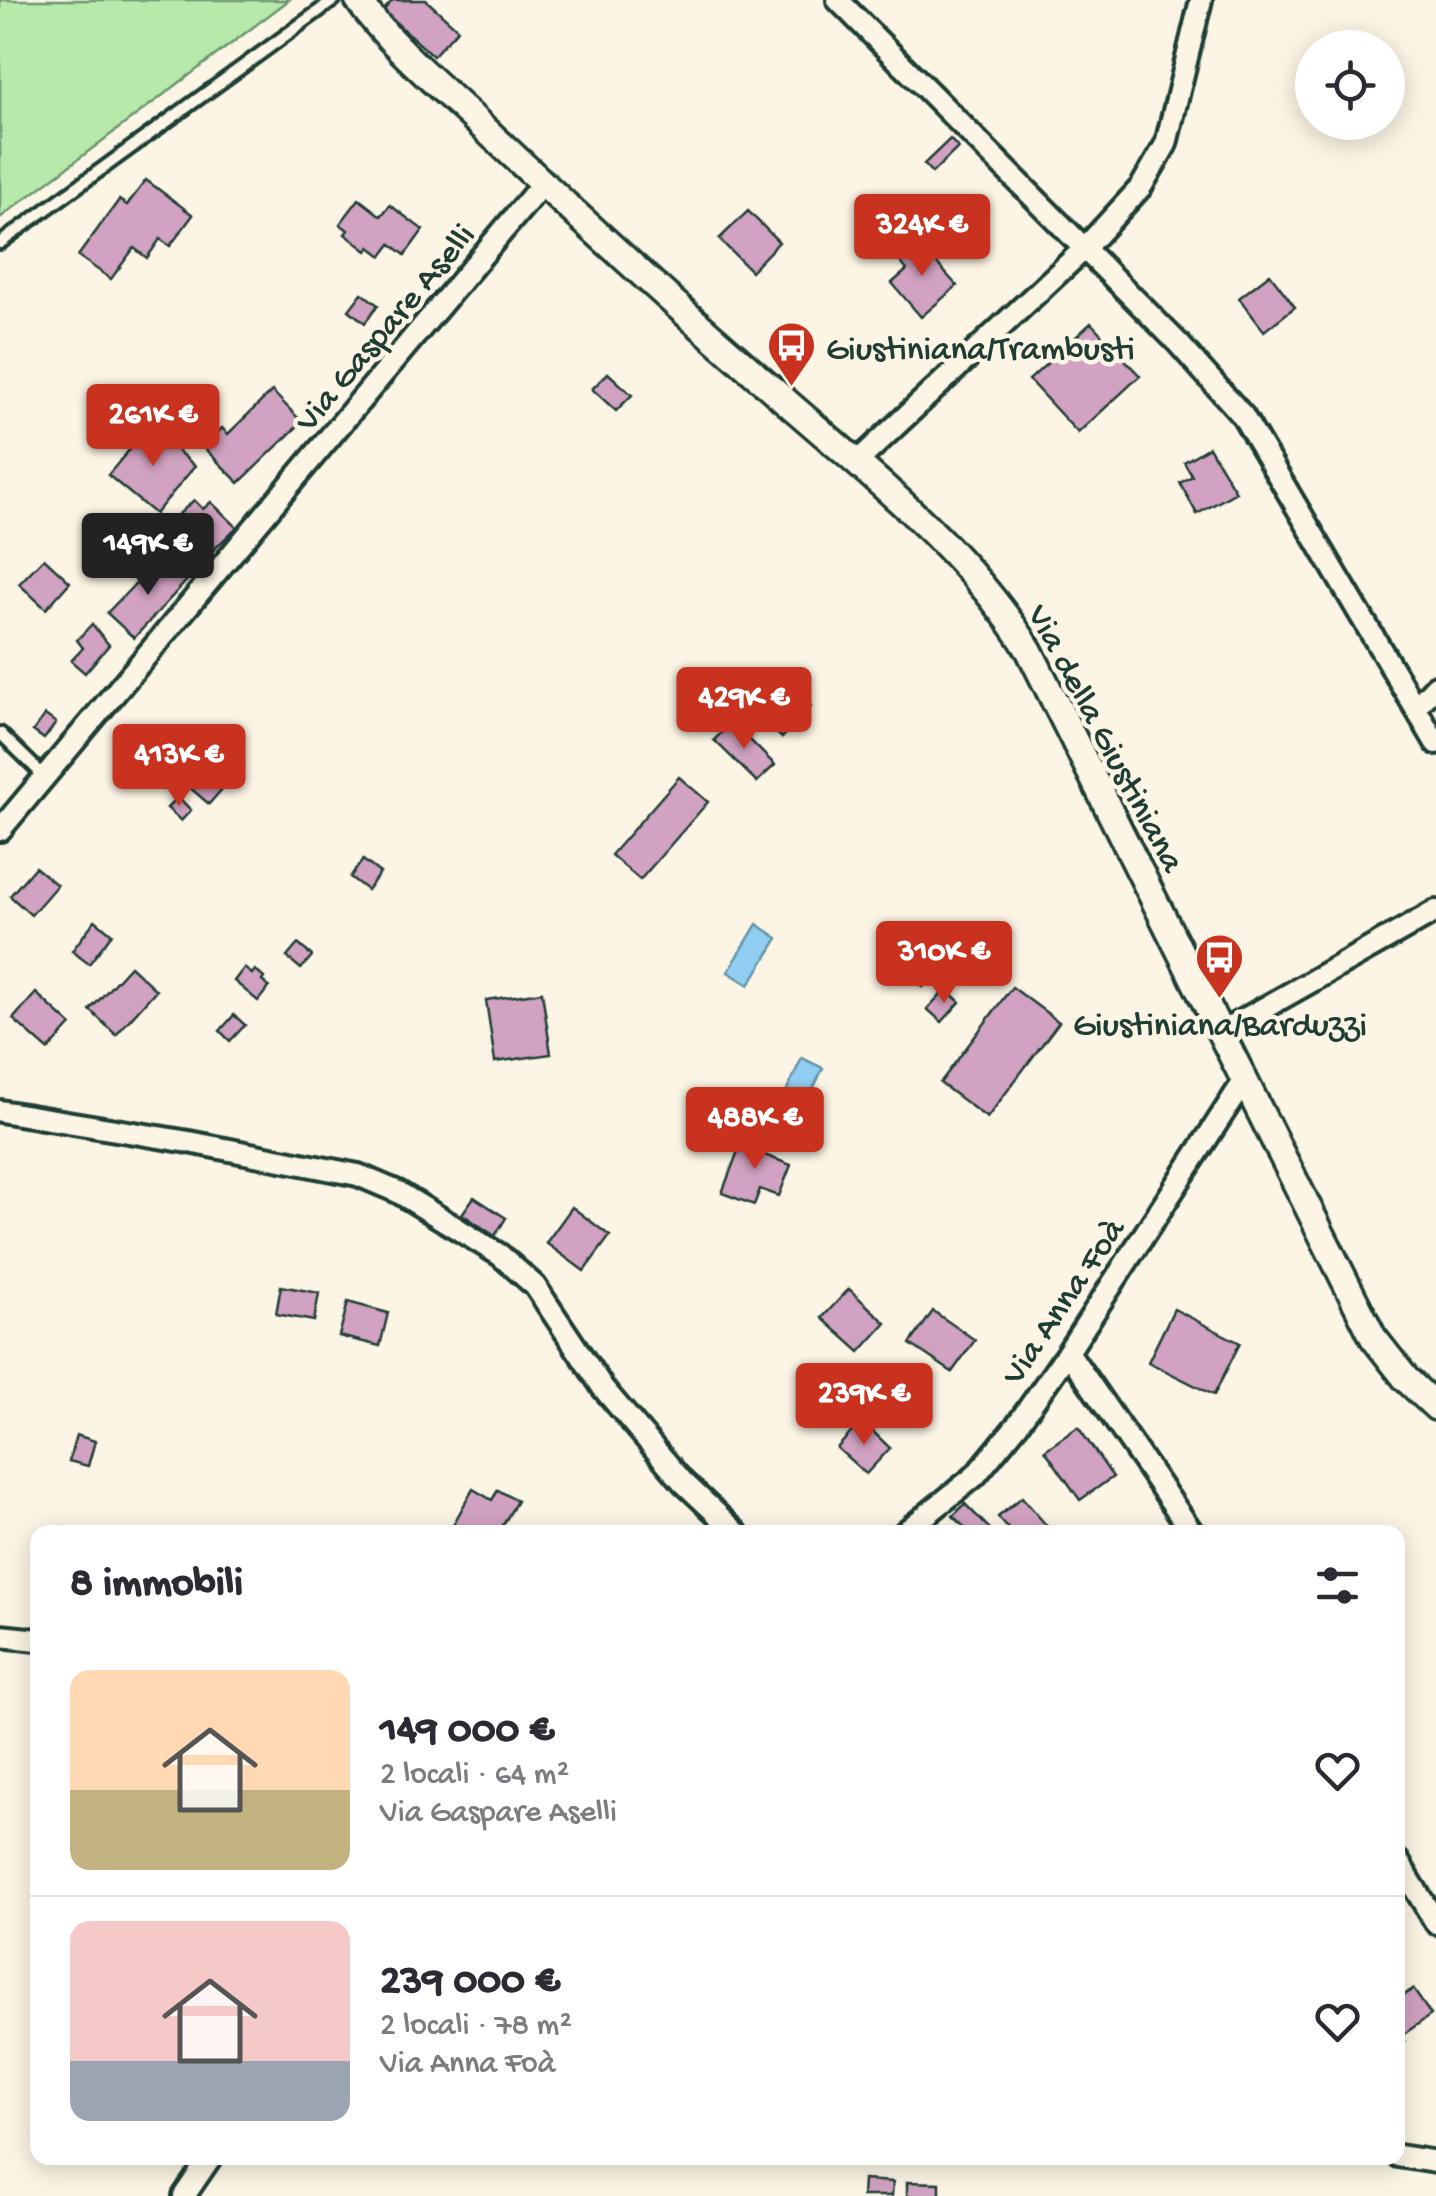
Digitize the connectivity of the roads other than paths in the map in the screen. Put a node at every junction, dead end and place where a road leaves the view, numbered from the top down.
1 (334, 0) edge
2 (358, 0) edge
3 (838, 0) edge
4 (1201, 0) edge
5 (543, 183) junction
6 (0, 243) edge
7 (1084, 249) junction
8 (856, 463) junction
9 (1436, 686) edge
10 (1417, 706) junction
11 (0, 733) edge
12 (1436, 742) edge
13 (46, 778) junction
14 (0, 830) edge
15 (1436, 911) edge
16 (1220, 1033) junction
17 (1244, 1080) junction
18 (0, 1111) edge
19 (1068, 1352) junction
20 (1436, 1407) edge
21 (729, 1525) edge
22 (914, 1525) edge
23 (1187, 1525) edge
24 (0, 1636) edge
25 (30, 1639) edge
26 (1405, 1872) edge
27 (1436, 1922) edge
28 (1405, 2157) edge
29 (1436, 2162) edge
30 (205, 2165) edge
31 (184, 2196) edge

1 - 6 lane
2 - 5 street, Via della Giustiniana
3 - 7 street
4 - 7 street
5 - 8 street, Via della Giustiniana
5 - 13 street, Via Gaspare Aselli
7 - 8 street
7 - 10 street
8 - 16 street, Via della Giustiniana
9 - 10 street
10 - 12 street
11 - 13 lane
13 - 14 street, Via Gaspare Aselli
15 - 16 street
16 - 17 street, Via della Giustiniana
17 - 19 street, Via Anna Foà
17 - 20 street, Via della Giustiniana
18 - 21 street
19 - 22 street, Via Anna Foà
19 - 23 street
24 - 25 street
26 - 27 street
28 - 29 street
30 - 31 street

